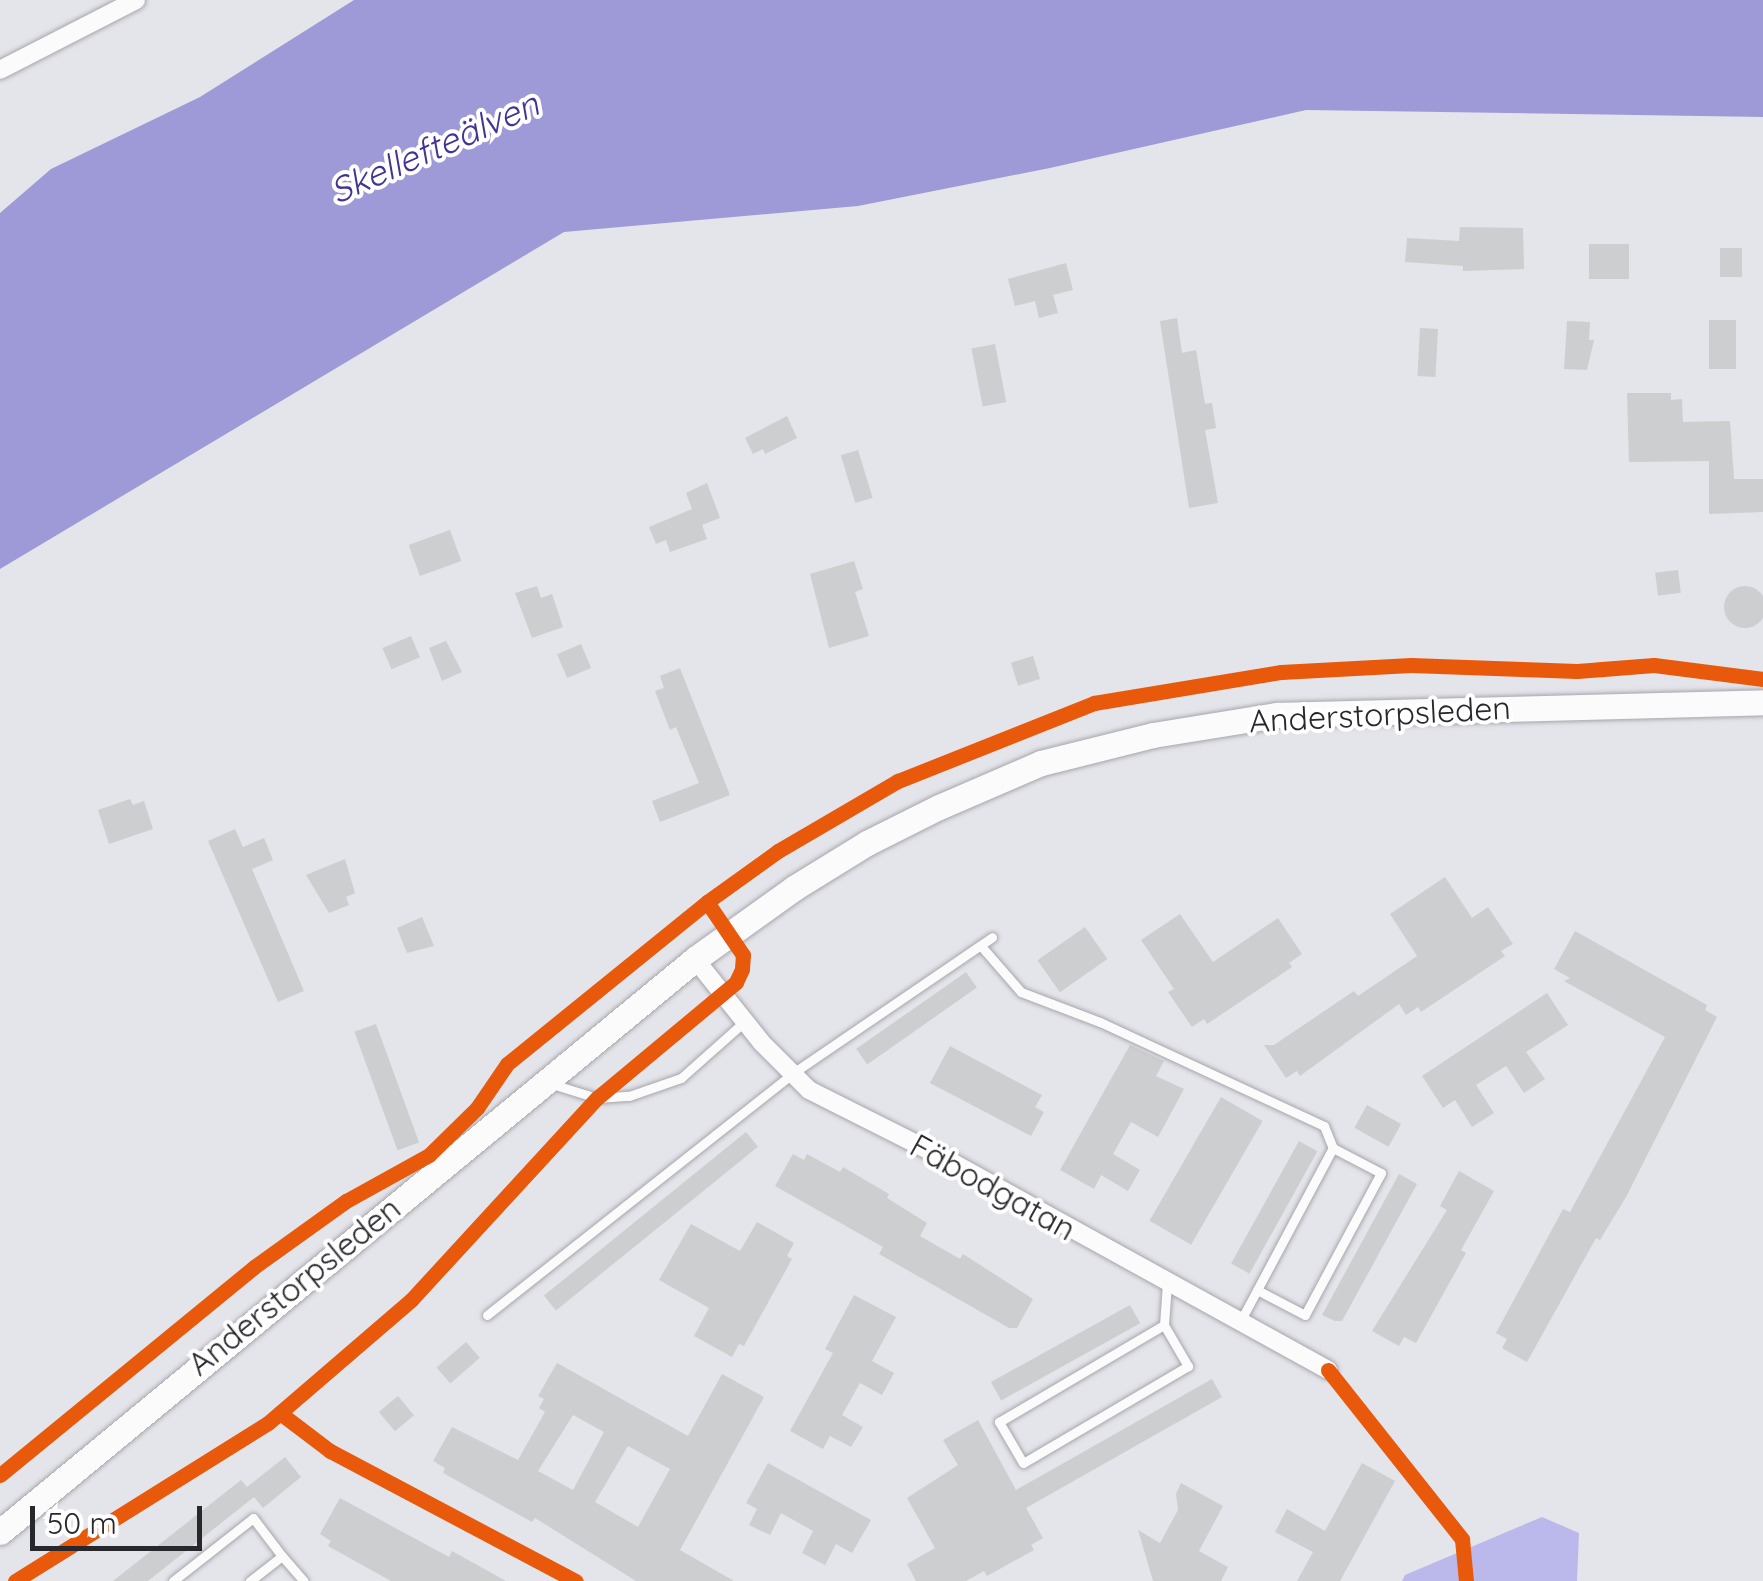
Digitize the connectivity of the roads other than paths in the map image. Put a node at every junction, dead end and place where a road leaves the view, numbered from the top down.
1 (136, 0) edge
2 (0, 70) edge
3 (1763, 702) edge
4 (992, 938) dead end
5 (980, 946) junction
6 (695, 959) junction
7 (744, 1022) junction
8 (793, 1073) junction
9 (544, 1082) junction
10 (1333, 1148) junction
11 (1167, 1283) junction
12 (1257, 1290) junction
13 (487, 1315) dead end
14 (1240, 1323) junction
15 (1164, 1325) junction
16 (1328, 1370) dead end
17 (0, 1532) edge
18 (282, 1556) junction
19 (173, 1581) edge
20 (250, 1581) edge
21 (304, 1581) edge

1 - 2 street
3 - 6 main road, Anderstorpsleden
4 - 5 lane
5 - 8 lane
5 - 10 lane
6 - 7 street, Fäbodgatan
6 - 9 main road, Anderstorpsleden
7 - 8 street, Fäbodgatan
7 - 9 lane
8 - 11 street, Fäbodgatan
8 - 13 lane
9 - 17 main road, Anderstorpsleden
10 - 12 lane
10 - 12 lane
11 - 14 street, Fäbodgatan
11 - 15 lane
12 - 14 lane
14 - 16 street, Fäbodgatan
15 - 15 lane
18 - 19 lane
18 - 20 lane
18 - 21 lane

